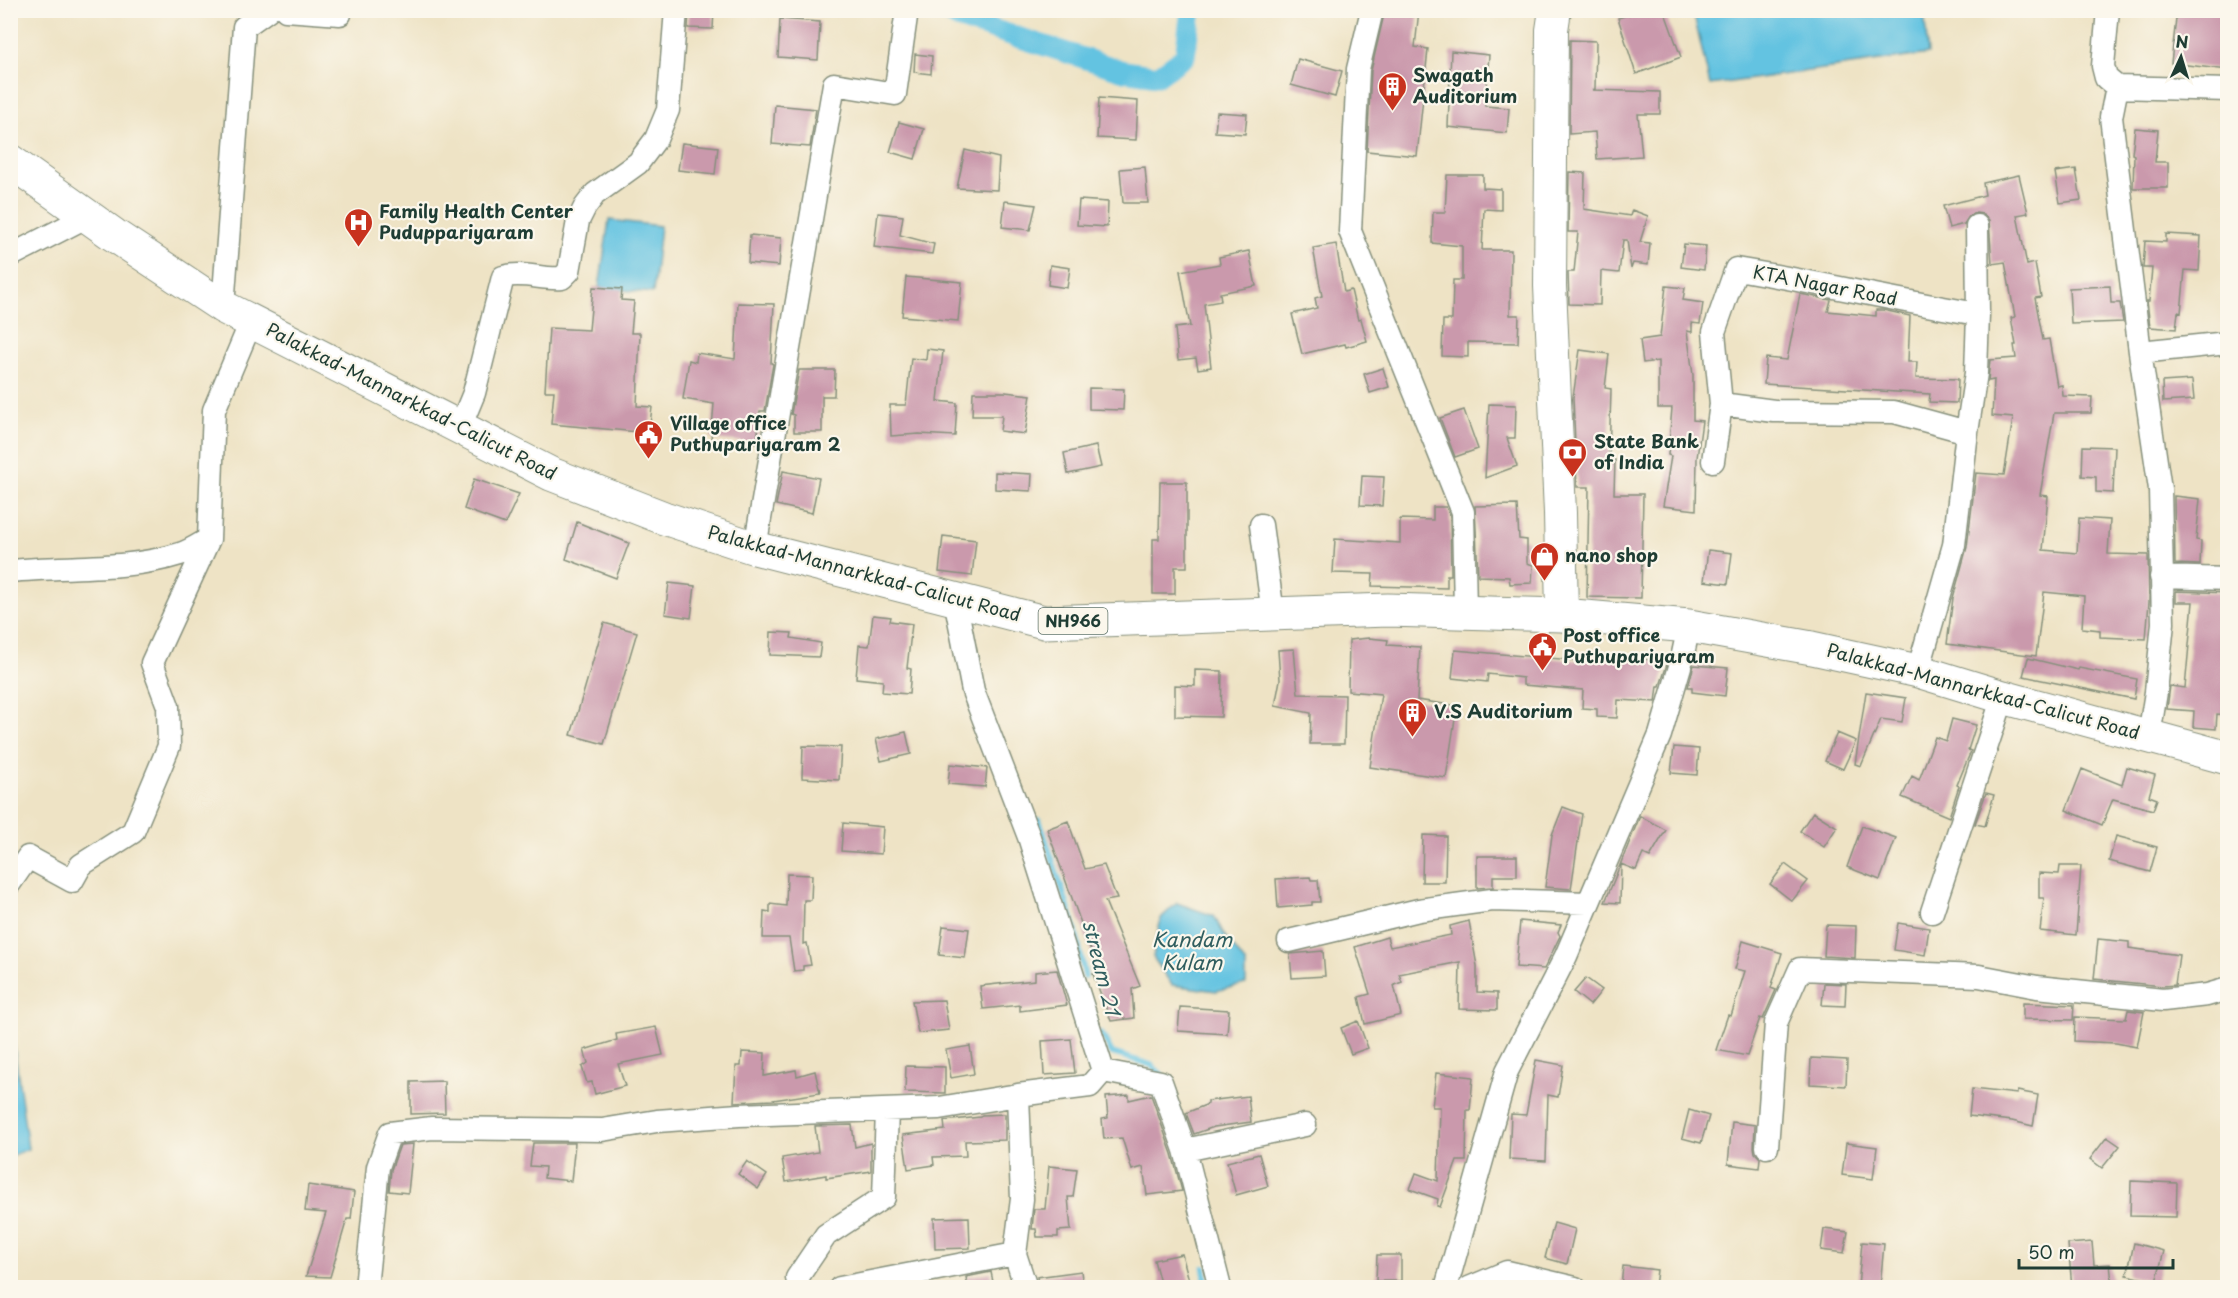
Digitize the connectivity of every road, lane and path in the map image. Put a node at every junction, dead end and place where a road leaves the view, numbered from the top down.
1 (268, 10) edge
2 (286, 10) edge
3 (340, 10) edge
4 (676, 10) edge
5 (907, 10) edge
6 (1372, 10) edge
7 (1555, 10) edge
8 (2108, 10) edge
9 (2117, 87) junction
10 (2228, 90) edge
11 (10, 161) edge
12 (88, 216) junction
13 (1977, 226) dead end
14 (10, 256) edge
15 (223, 307) junction
16 (1978, 314) junction
17 (251, 322) junction
18 (2228, 343) edge
19 (2140, 352) junction
20 (1721, 404) junction
21 (460, 427) junction
22 (1967, 432) junction
23 (1713, 461) dead end
24 (1261, 525) dead end
25 (209, 539) junction
26 (755, 548) junction
27 (10, 571) edge
28 (2161, 577) junction
29 (2228, 579) edge
30 (955, 599) junction
31 (1465, 611) junction
32 (1273, 615) junction
33 (1562, 615) junction
34 (1689, 626) junction
35 (1918, 671) junction
36 (2003, 697) junction
37 (2149, 736) junction
38 (2228, 758) edge
39 (10, 883) edge
40 (1588, 903) junction
41 (1932, 912) dead end
42 (1289, 940) dead end
43 (2228, 989) edge
44 (1103, 1071) junction
45 (1018, 1095) junction
46 (887, 1110) junction
47 (1305, 1125) dead end
48 (1767, 1147) dead end
49 (1185, 1150) junction
50 (1015, 1254) junction
51 (366, 1287) edge
52 (800, 1287) edge
53 (840, 1287) edge
54 (1026, 1287) edge
55 (1220, 1287) edge
56 (1446, 1287) edge
57 (1469, 1287) edge
58 (1575, 1287) edge

1 - 15 street
2 - 3 street
4 - 21 street
5 - 26 street
6 - 31 street
7 - 33 street
8 - 9 street
9 - 10 street
9 - 19 street
11 - 12 highway, Palakkad-Mannarkkad-Calicut Road / NH966
12 - 14 street
12 - 15 highway, Palakkad-Mannarkkad-Calicut Road / NH966
13 - 16 street
15 - 17 highway, Palakkad-Mannarkkad-Calicut Road / NH966
16 - 20 street, KTA Nagar Road
16 - 22 street
17 - 21 highway, Palakkad-Mannarkkad-Calicut Road / NH966
17 - 25 street
18 - 19 street
19 - 28 street
20 - 22 street
20 - 23 street
21 - 26 highway, Palakkad-Mannarkkad-Calicut Road / NH966
22 - 35 street
24 - 32 street
25 - 27 street
25 - 39 street
26 - 30 highway, Palakkad-Mannarkkad-Calicut Road / NH966
28 - 29 street
28 - 37 street
30 - 32 highway, Palakkad-Mannarkkad-Calicut Road / NH966
30 - 44 street
31 - 32 highway, Palakkad-Mannarkkad-Calicut Road / NH966
31 - 33 highway, Palakkad-Mannarkkad-Calicut Road / NH966
33 - 34 highway, Palakkad-Mannarkkad-Calicut Road / NH966
34 - 35 highway, Palakkad-Mannarkkad-Calicut Road / NH966
34 - 40 street
35 - 36 highway, Palakkad-Mannarkkad-Calicut Road / NH966
36 - 37 highway, Palakkad-Mannarkkad-Calicut Road / NH966
36 - 41 street
37 - 38 highway, Palakkad-Mannarkkad-Calicut Road / NH966
40 - 42 street
40 - 56 street
43 - 48 street
44 - 45 street
44 - 49 street
45 - 46 street
45 - 50 street
46 - 51 street
46 - 52 street
47 - 49 street
49 - 55 street
50 - 53 street
50 - 54 street
57 - 58 street

